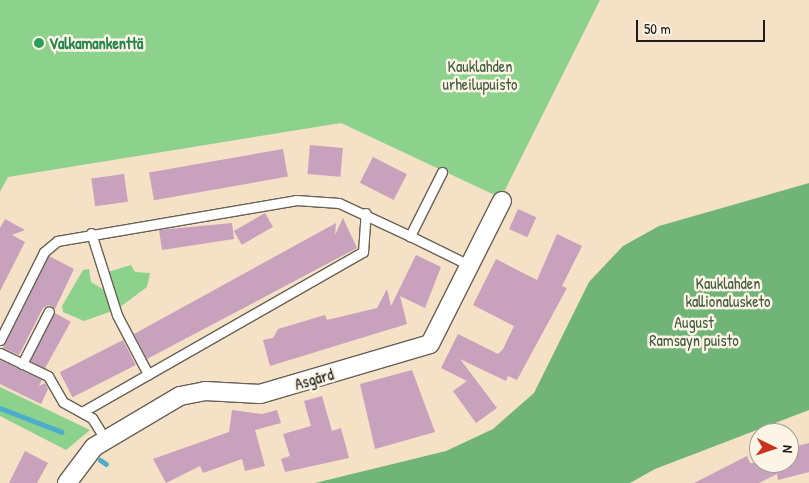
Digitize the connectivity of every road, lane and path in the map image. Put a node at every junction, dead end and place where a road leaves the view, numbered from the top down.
1 (442, 172) dead end
2 (502, 201) dead end
3 (366, 213) junction
4 (91, 233) junction
5 (410, 236) junction
6 (471, 266) junction
7 (49, 310) dead end
8 (0, 340) edge
9 (0, 353) edge
10 (22, 364) junction
11 (148, 374) junction
12 (82, 412) junction
13 (106, 440) junction
14 (67, 483) edge

1 - 5 lane
2 - 6 street, Asgård
3 - 4 lane
3 - 5 lane
3 - 11 lane
4 - 8 lane
4 - 11 lane
5 - 6 lane
6 - 13 street, Asgård
7 - 10 lane
9 - 10 lane
10 - 12 lane
11 - 12 lane
12 - 13 lane
13 - 14 street, Asgård

